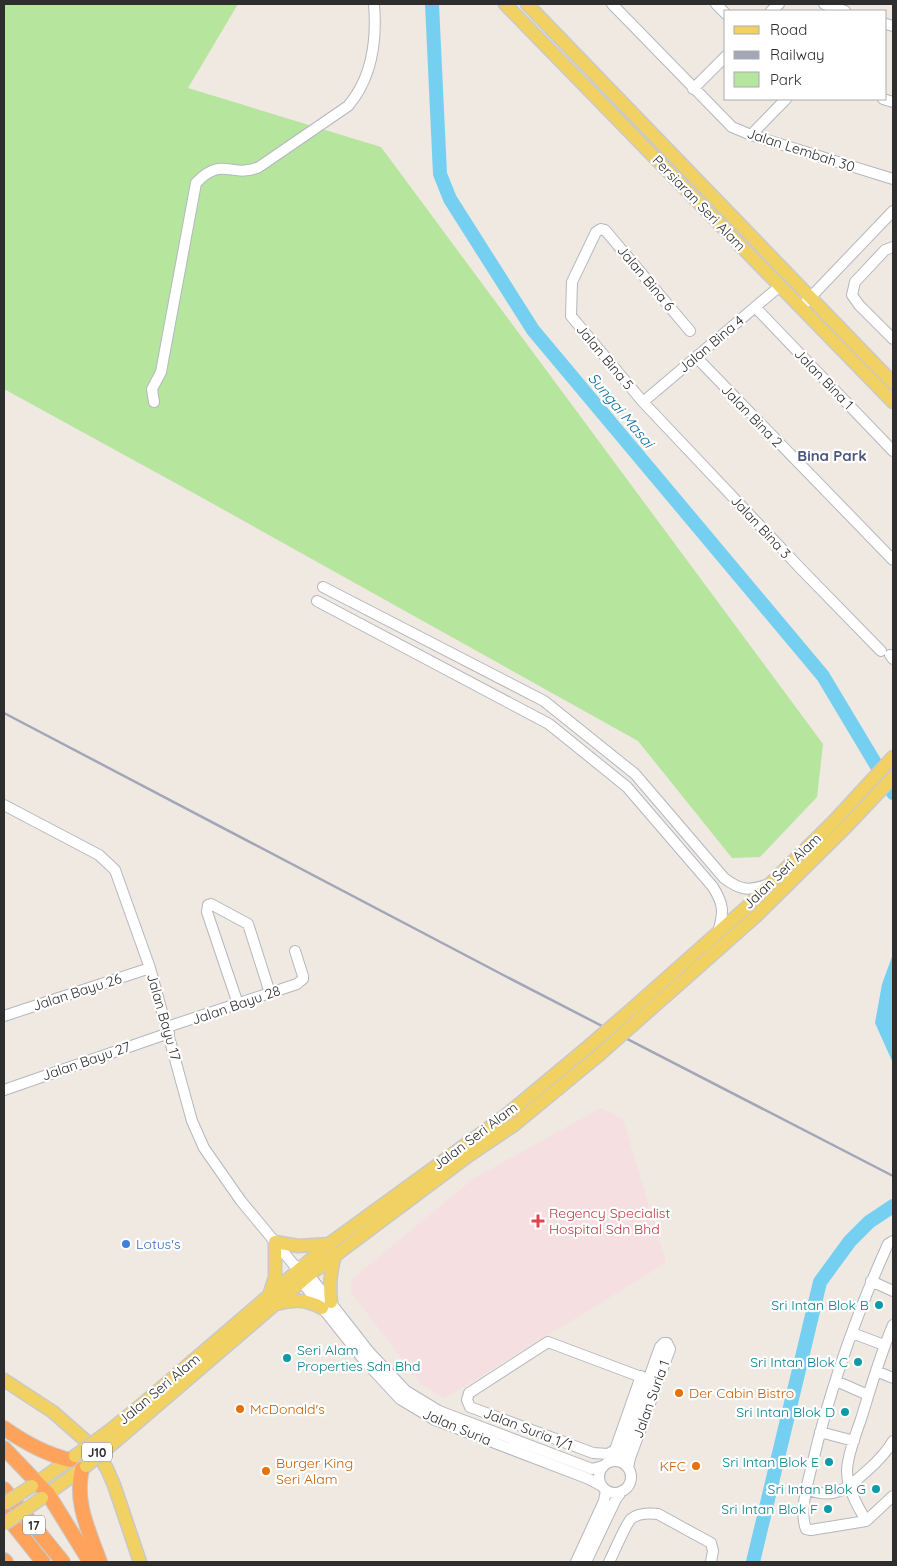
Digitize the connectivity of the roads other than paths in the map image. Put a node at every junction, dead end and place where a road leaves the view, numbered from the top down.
1 (374, 4) edge
2 (505, 4) edge
3 (527, 4) edge
4 (612, 4) edge
5 (824, 4) edge
6 (842, 10) edge
7 (724, 58) edge
8 (693, 89) junction
9 (785, 100) edge
10 (751, 135) junction
11 (893, 179) edge
12 (893, 210) edge
13 (601, 229) joint
14 (893, 247) edge
15 (780, 286) junction
16 (806, 302) junction
17 (755, 307) junction
18 (690, 331) dead end
19 (893, 339) edge
20 (696, 357) junction
21 (893, 383) edge
22 (154, 402) dead end
23 (643, 402) junction
24 (893, 402) edge
25 (893, 451) edge
26 (893, 560) edge
27 (323, 587) dead end
28 (317, 601) dead end
29 (888, 655) edge
30 (892, 758) edge
31 (893, 777) edge
32 (4, 805) edge
33 (769, 884) junction
34 (718, 932) junction
35 (295, 951) dead end
36 (150, 968) junction
37 (270, 993) junction
38 (238, 1004) junction
39 (4, 1016) edge
40 (168, 1030) junction
41 (4, 1090) edge
42 (893, 1241) edge
43 (275, 1242) junction
44 (333, 1249) junction
45 (300, 1273) junction
46 (871, 1281) junction
47 (893, 1291) edge
48 (272, 1300) junction
49 (326, 1305) junction
50 (893, 1324) edge
51 (852, 1333) junction
52 (884, 1345) junction
53 (876, 1371) junction
54 (893, 1378) edge
55 (4, 1380) edge
56 (649, 1380) junction
57 (836, 1381) junction
58 (868, 1395) junction
59 (4, 1428) edge
60 (820, 1432) junction
61 (113, 1436) junction
62 (854, 1441) junction
63 (893, 1441) edge
64 (571, 1445) junction
65 (4, 1448) edge
66 (541, 1450) junction
67 (889, 1457) edge
68 (73, 1458) junction
69 (608, 1463) junction
70 (84, 1468) junction
71 (628, 1468) junction
72 (35, 1484) junction
73 (604, 1488) junction
74 (849, 1488) junction
75 (4, 1489) edge
76 (806, 1489) junction
77 (622, 1491) junction
78 (45, 1496) junction
79 (893, 1496) edge
80 (4, 1504) edge
81 (4, 1513) edge
82 (866, 1521) junction
83 (4, 1524) edge
84 (43, 1562) edge
85 (63, 1562) edge
86 (90, 1562) edge
87 (100, 1562) edge
88 (140, 1562) edge
89 (576, 1562) edge
90 (586, 1562) edge
91 (609, 1562) edge
92 (710, 1562) edge

1 - 22 street
2 - 15 main road, Persiaran Seri Alam
3 - 16 main road, Persiaran Seri Alam
4 - 8 street, Jalan Lembah 30
5 - 6 street
7 - 8 street
8 - 10 street, Jalan Lembah 30
9 - 10 street
10 - 11 street, Jalan Lembah 30
12 - 16 street
13 - 18 street, Jalan Bina 6
13 - 23 street, Jalan Bina 5
14 - 19 street
15 - 16 main road, Persiaran Seri Alam
15 - 17 street, Jalan Bina 4
16 - 21 main road, Persiaran Seri Alam
16 - 24 main road, Persiaran Seri Alam
17 - 20 street, Jalan Bina 4
17 - 25 street, Jalan Bina 1
20 - 23 street, Jalan Bina 4
20 - 26 street, Jalan Bina 2
23 - 29 street, Jalan Bina 3
27 - 33 street
28 - 34 street
30 - 33 main road, Jalan Seri Alam
31 - 44 main road, Jalan Seri Alam, bridge
32 - 36 street, Jalan Bayu 17
33 - 34 main road, Jalan Seri Alam
34 - 44 main road, Jalan Seri Alam, bridge
35 - 37 street, Jalan Bayu 28
36 - 39 street, Jalan Bayu 26
36 - 40 street, Jalan Bayu 17
37 - 38 street, Jalan Bayu 28
37 - 38 street
38 - 40 street, Jalan Bayu 28
40 - 41 street, Jalan Bayu 27
40 - 43 street, Jalan Bayu 17
42 - 46 street
43 - 44 main road
43 - 45 street, Jalan Bayu 17
43 - 48 main road
44 - 45 main road, Jalan Seri Alam
44 - 49 main road
45 - 48 main road, Jalan Seri Alam
45 - 49 street, Jalan Suria
46 - 47 street
46 - 51 street
48 - 49 main road
48 - 61 main road, Jalan Seri Alam
49 - 66 street, Jalan Suria
49 - 73 street, Jalan Suria
50 - 52 street
51 - 52 street
51 - 57 street
52 - 53 street
53 - 54 street
53 - 58 street
55 - 88 main road, J10
56 - 64 street, Jalan Suria 1/1
56 - 64 street, Jalan Suria 1/1
56 - 69 street, Jalan Suria 1
56 - 71 street, Jalan Suria 1
57 - 58 street
57 - 60 street
58 - 62 street
59 - 68 highway
60 - 62 street
60 - 76 street
61 - 68 main road, Jalan Seri Alam, bridge
61 - 70 main road, Jalan Seri Alam, bridge
62 - 74 street
63 - 67 street
64 - 66 street
65 - 72 highway
66 - 69 street, Jalan Suria
67 - 74 street
68 - 72 main road, Jalan Seri Alam
69 - 71 street
69 - 73 street
70 - 78 main road, Jalan Seri Alam
70 - 87 highway
71 - 77 street
72 - 78 highway
72 - 80 main road, Jalan Seri Alam, bridge
73 - 77 street
73 - 89 street
74 - 76 street
74 - 82 street
75 - 85 highway, 17
76 - 82 street
77 - 90 street
78 - 83 main road, Jalan Seri Alam, bridge
78 - 86 highway
79 - 82 street
81 - 84 highway, 17
91 - 92 street

